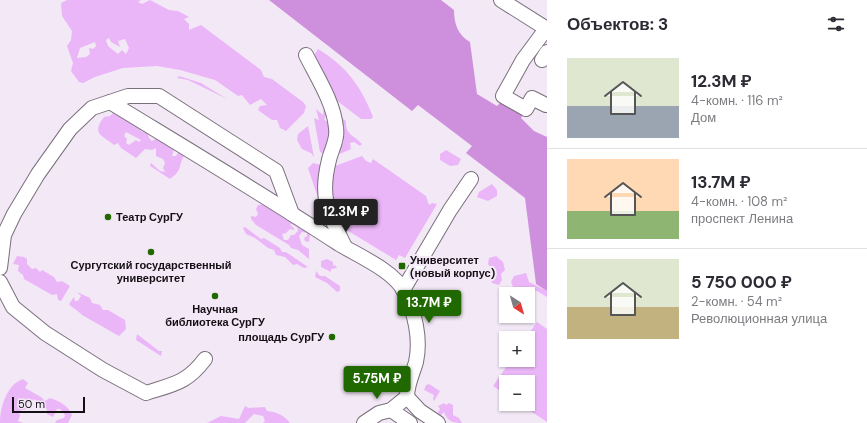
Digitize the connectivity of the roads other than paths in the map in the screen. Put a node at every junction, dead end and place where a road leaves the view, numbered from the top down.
1 (501, 0) edge
2 (547, 29) edge
3 (306, 55) dead end
4 (110, 102) junction
5 (546, 105) dead end
6 (471, 179) dead end
7 (292, 214) junction
8 (345, 248) junction
9 (0, 268) edge
10 (0, 282) edge
11 (404, 290) junction
12 (206, 359) dead end
13 (406, 396) junction
14 (391, 410) junction
15 (364, 423) edge
16 (410, 423) edge
17 (438, 423) edge

1 - 2 street
2 - 5 street
3 - 8 street
4 - 7 street
4 - 7 street
4 - 9 street
6 - 11 street
7 - 8 street
8 - 11 street
10 - 12 street
11 - 13 street
13 - 14 street
13 - 17 street
14 - 15 street
14 - 16 street

